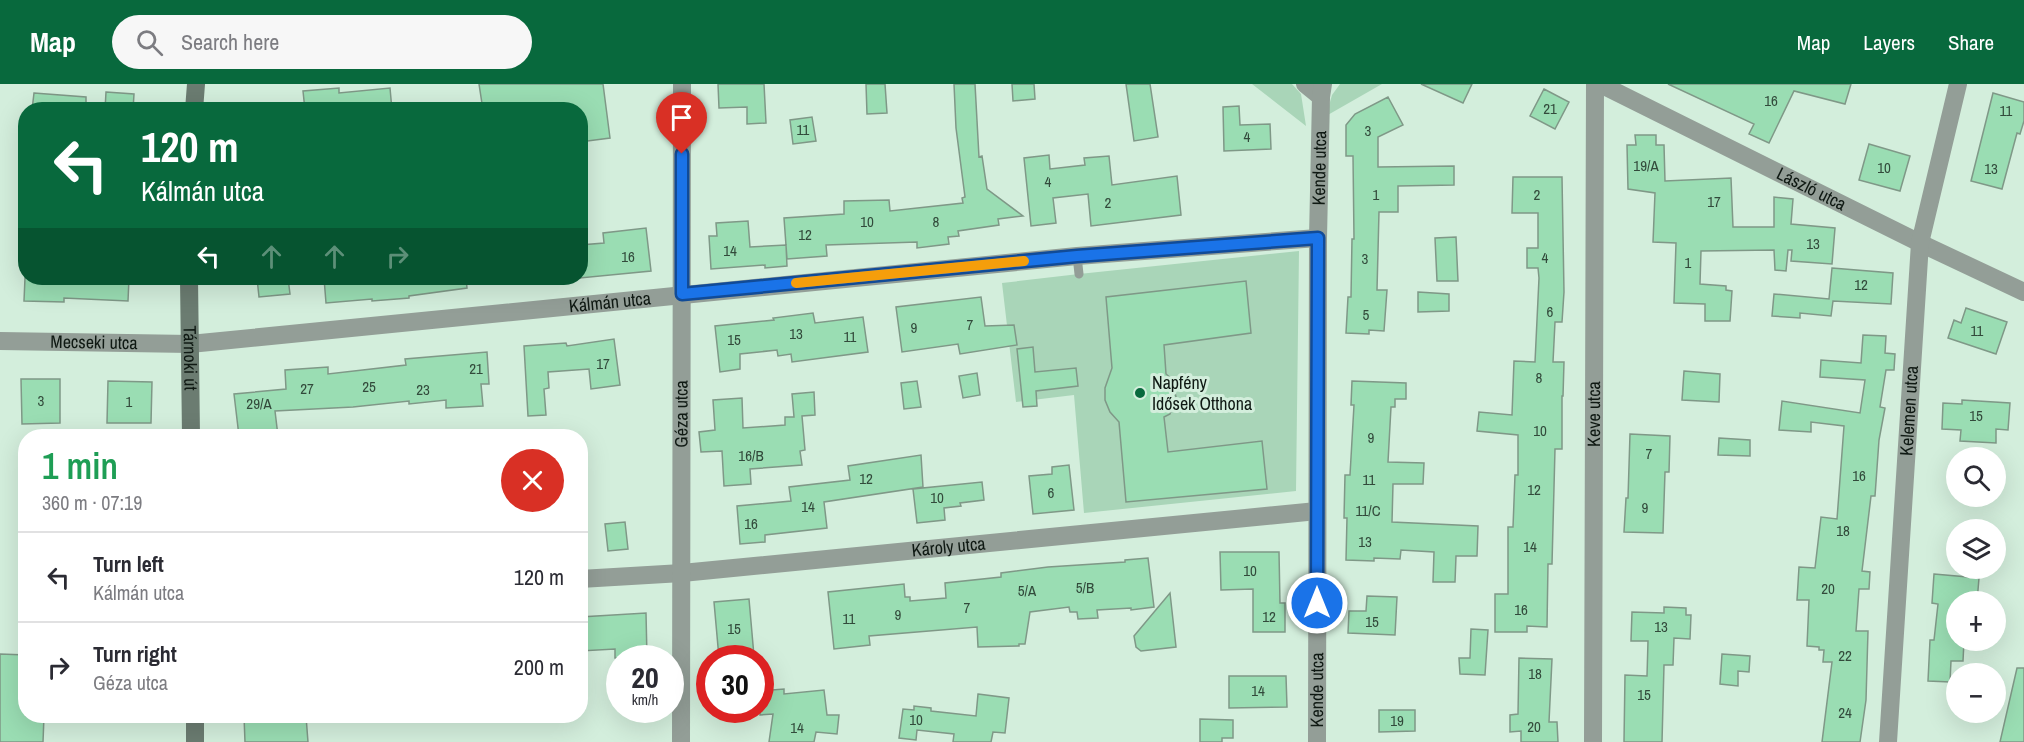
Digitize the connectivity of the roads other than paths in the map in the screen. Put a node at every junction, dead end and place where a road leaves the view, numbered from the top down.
1 (196, 84) edge
2 (682, 84) edge
3 (1305, 84) edge
4 (1595, 84) edge
5 (1600, 84) edge
6 (1958, 84) edge
7 (1322, 90) edge
8 (195, 102) edge
9 (1318, 238) junction
10 (1920, 243) junction
11 (189, 285) edge
12 (2024, 292) edge
13 (682, 294) junction
14 (0, 341) edge
15 (190, 344) junction
16 (192, 429) edge
17 (1317, 511) junction
18 (682, 573) junction
19 (588, 579) edge
20 (195, 723) edge
21 (195, 742) edge
22 (681, 742) edge
23 (1317, 742) edge
24 (1593, 742) edge
25 (1888, 742) edge

1 - 8 street
2 - 13 street, Géza utca
3 - 7 street
4 - 24 street, Keve utca
5 - 10 street, László utca
6 - 10 street, Kelemen utca
7 - 9 street, Kende utca
9 - 13 street, Kálmán utca
9 - 17 street, Kende utca
10 - 12 street, László utca
10 - 25 street, Kelemen utca
11 - 15 street, Tárnoki út
13 - 15 street, Kálmán utca
13 - 18 street, Géza utca
14 - 15 street, Mecseki utca
15 - 16 street, Tárnoki út
17 - 18 street, Károly utca
17 - 23 street, Kende utca
18 - 19 street, Károly utca
18 - 22 street, Géza utca
20 - 21 street

